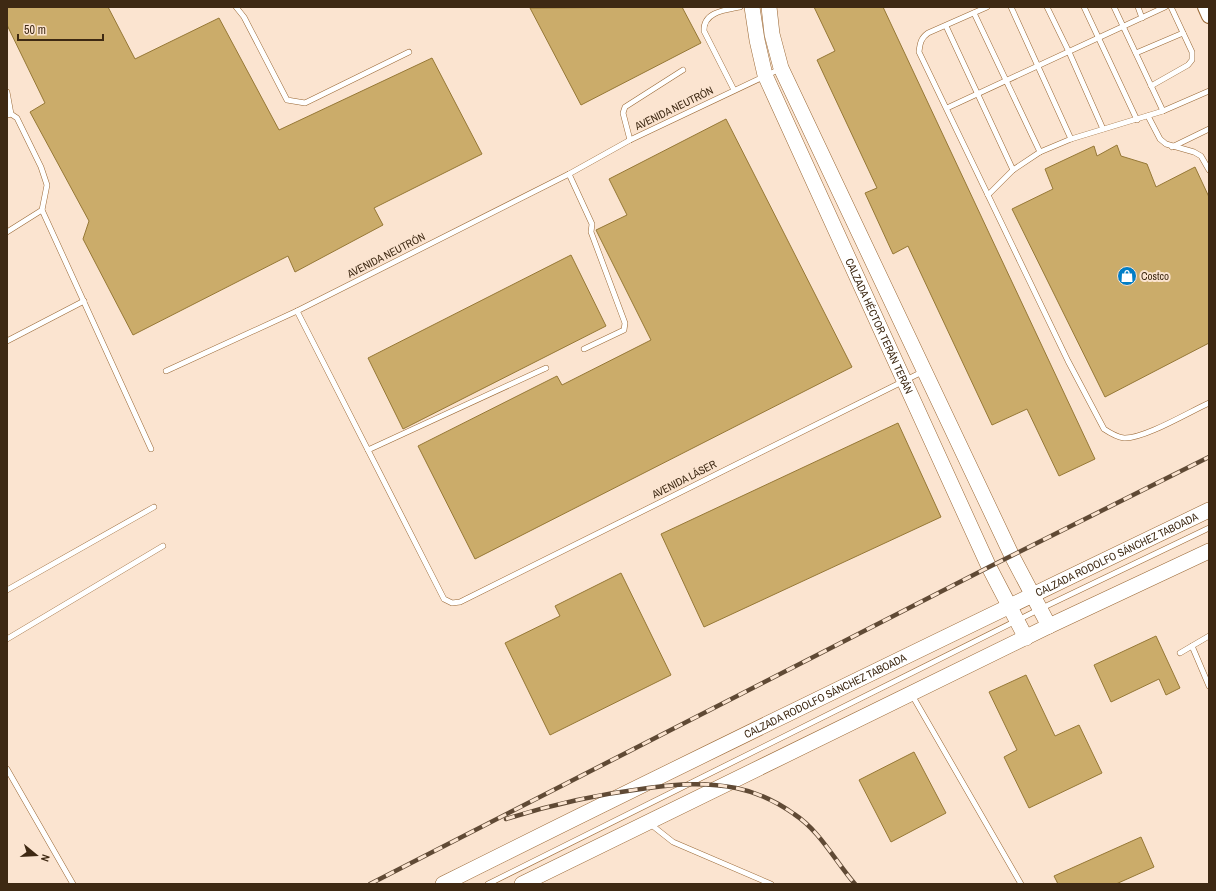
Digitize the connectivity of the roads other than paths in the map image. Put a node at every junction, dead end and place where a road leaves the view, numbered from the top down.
1 (236, 7) edge
2 (740, 7) edge
3 (752, 7) edge
4 (769, 7) edge
5 (987, 7) edge
6 (1011, 7) edge
7 (1047, 7) edge
8 (1084, 7) edge
9 (1114, 7) edge
10 (1138, 7) edge
11 (1166, 7) edge
12 (1171, 7) edge
13 (1205, 7) edge
14 (974, 13) junction
15 (1209, 16) edge
16 (1142, 18) junction
17 (946, 26) junction
18 (1123, 27) junction
19 (1183, 33) junction
20 (1098, 38) junction
21 (409, 52) dead end
22 (1069, 52) junction
23 (1136, 53) junction
24 (1038, 66) junction
25 (781, 68) junction
26 (683, 70) dead end
27 (765, 75) junction
28 (1006, 81) junction
29 (1151, 86) junction
30 (734, 90) junction
31 (1209, 91) edge
32 (7, 92) edge
33 (977, 94) junction
34 (947, 108) junction
35 (1163, 111) junction
36 (9, 114) edge
37 (1148, 116) junction
38 (1137, 120) junction
39 (1103, 129) junction
40 (1209, 129) edge
41 (1071, 139) junction
42 (630, 140) junction
43 (1172, 147) junction
44 (1040, 152) junction
45 (1013, 170) junction
46 (1209, 170) edge
47 (569, 174) junction
48 (988, 195) junction
49 (42, 210) junction
50 (7, 232) edge
51 (84, 301) junction
52 (297, 311) junction
53 (7, 341) edge
54 (584, 349) dead end
55 (546, 368) dead end
56 (166, 370) dead end
57 (924, 370) junction
58 (904, 380) junction
59 (1209, 403) edge
60 (151, 449) dead end
61 (368, 450) junction
62 (154, 507) dead end
63 (1209, 510) edge
64 (1209, 528) edge
65 (164, 546) dead end
66 (1209, 550) edge
67 (7, 590) edge
68 (1032, 594) junction
69 (1009, 605) junction
70 (1040, 609) junction
71 (1018, 620) junction
72 (1049, 626) junction
73 (1209, 636) edge
74 (1026, 638) junction
75 (7, 639) edge
76 (1192, 646) junction
77 (1180, 653) dead end
78 (1209, 686) edge
79 (912, 694) junction
80 (7, 769) edge
81 (648, 823) junction
82 (73, 884) edge
83 (444, 884) edge
84 (488, 884) edge
85 (522, 884) edge
86 (771, 884) edge
87 (1021, 884) edge

1 - 21 lane
2 - 30 lane
3 - 27 main road, CALZADA HÉCTOR TERÁN TERÁN
4 - 25 main road, CALZADA HÉCTOR TERÁN TERÁN
5 - 14 lane
6 - 24 lane
7 - 22 lane
8 - 20 lane
9 - 18 lane
10 - 16 lane
11 - 16 lane
12 - 19 lane
13 - 15 street
14 - 17 lane
14 - 28 lane
16 - 18 lane
17 - 33 lane
17 - 34 lane
18 - 20 lane
18 - 23 lane
19 - 23 lane
19 - 29 lane
20 - 22 lane
20 - 38 lane
22 - 24 lane
22 - 39 lane
23 - 29 lane
24 - 28 lane
24 - 41 lane
25 - 27 lane, AVENIDA NEUTRÓN
25 - 57 main road, CALZADA HÉCTOR TERÁN TERÁN
26 - 42 lane
27 - 30 lane, AVENIDA NEUTRÓN
27 - 58 main road, CALZADA HÉCTOR TERÁN TERÁN
28 - 33 lane
28 - 44 lane
29 - 35 lane
30 - 42 lane, AVENIDA NEUTRÓN
31 - 35 lane
32 - 36 lane
33 - 34 lane
33 - 45 lane
34 - 48 lane
35 - 37 lane
36 - 49 lane
37 - 38 lane
37 - 43 lane
38 - 39 lane
39 - 41 lane
40 - 43 lane
41 - 44 lane
42 - 47 lane, AVENIDA NEUTRÓN
43 - 46 lane
44 - 45 lane
45 - 48 lane
47 - 52 lane, AVENIDA NEUTRÓN
47 - 54 lane
48 - 59 lane
49 - 50 lane
49 - 51 lane
51 - 53 lane
51 - 60 lane
52 - 56 lane, AVENIDA NEUTRÓN
52 - 61 lane
55 - 61 lane
57 - 58 lane, AVENIDA LÁSER
57 - 68 main road, CALZADA HÉCTOR TERÁN TERÁN
58 - 61 lane, AVENIDA LÁSER
58 - 69 main road, CALZADA HÉCTOR TERÁN TERÁN
62 - 67 lane
63 - 68 main road, CALZADA RODOLFO SÁNCHEZ TABOADA
64 - 70 lane
65 - 75 lane
66 - 72 main road
68 - 69 main road, CALZADA RODOLFO SÁNCHEZ TABOADA
68 - 70 main road, CALZADA HÉCTOR TERÁN TERÁN
69 - 71 main road, CALZADA HÉCTOR TERÁN TERÁN
69 - 83 main road, CALZADA RODOLFO SÁNCHEZ TABOADA
70 - 71 lane
70 - 72 main road, CALZADA HÉCTOR TERÁN TERÁN
71 - 74 main road, CALZADA HÉCTOR TERÁN TERÁN
71 - 84 lane
72 - 74 main road
73 - 76 lane
74 - 79 main road
76 - 77 lane
76 - 78 lane
79 - 81 main road
79 - 87 lane
80 - 82 lane
81 - 85 main road
81 - 86 lane

